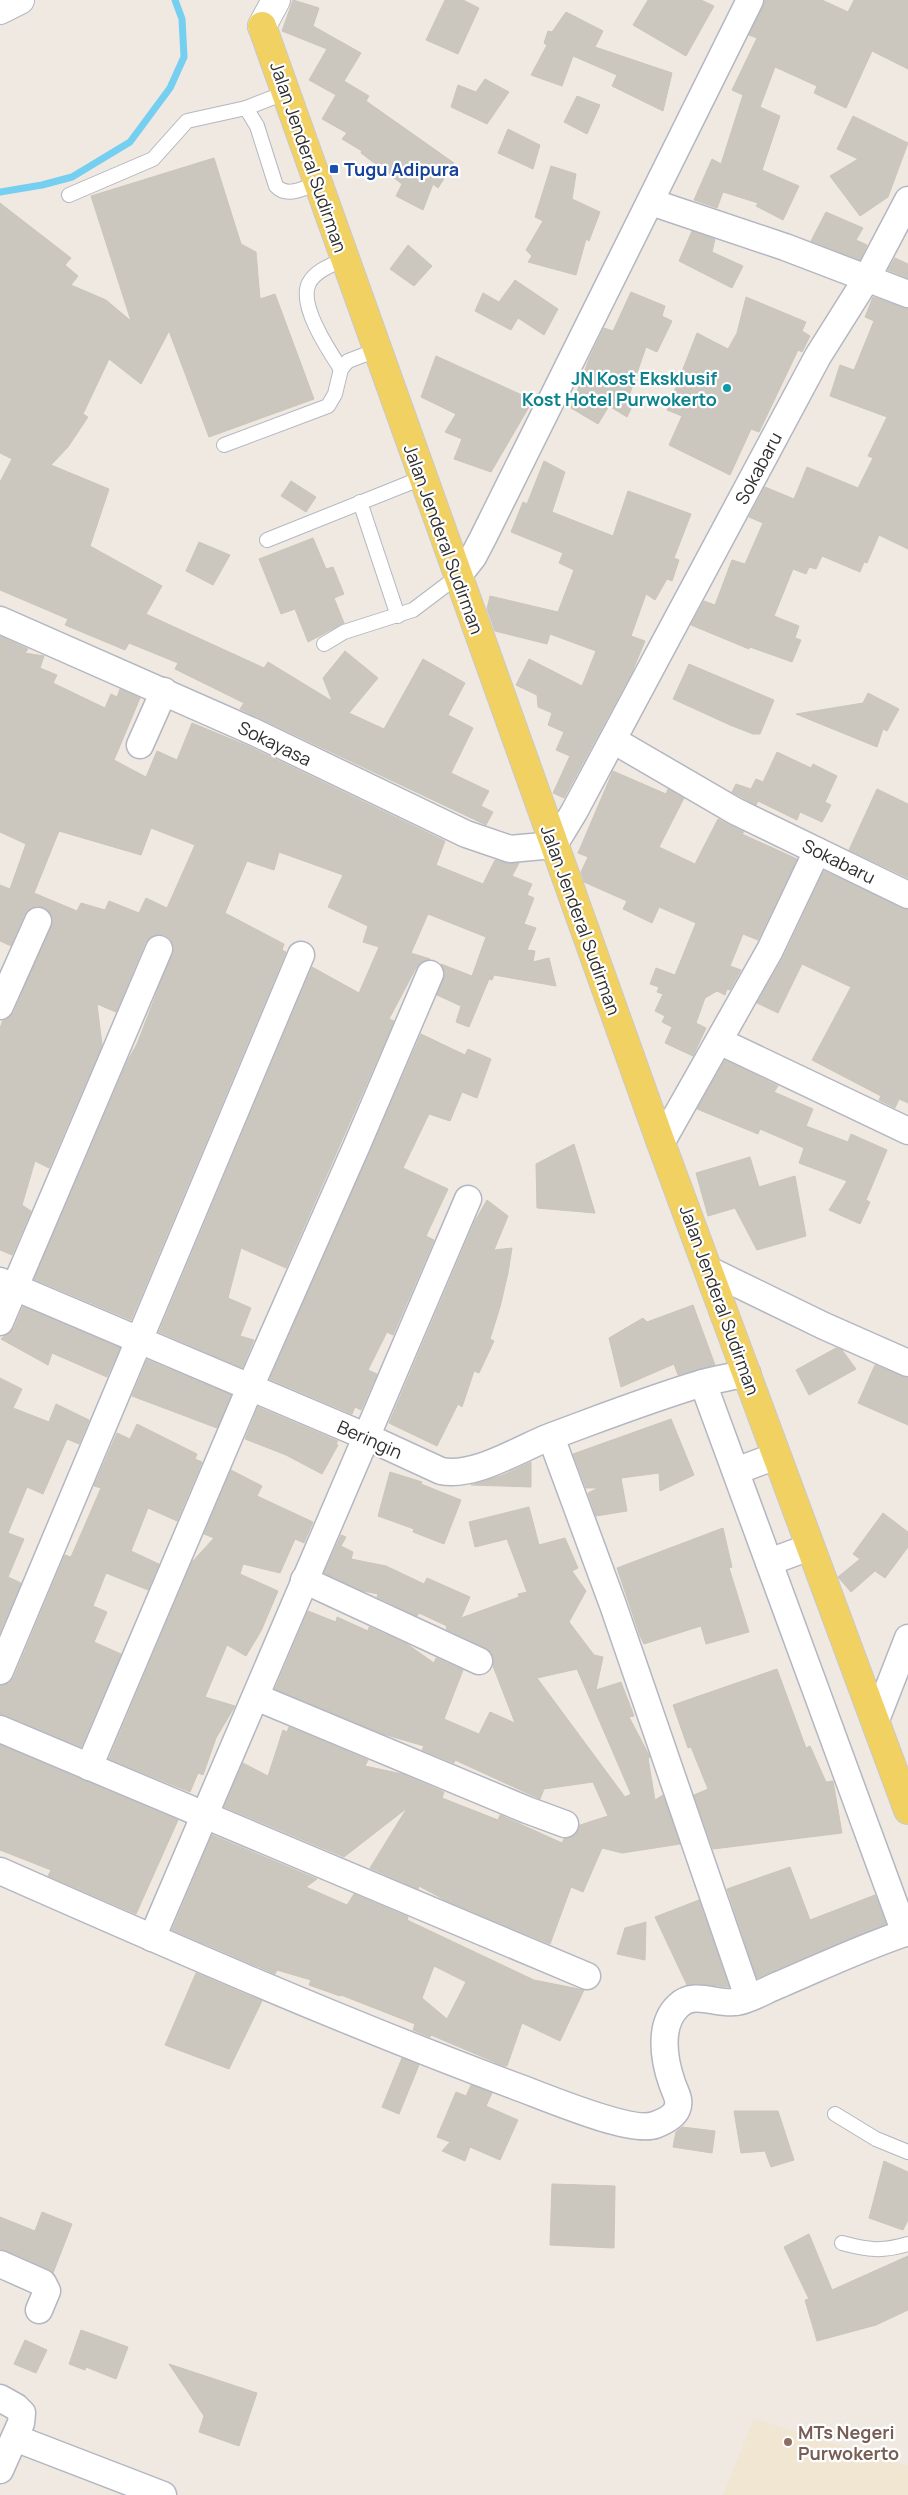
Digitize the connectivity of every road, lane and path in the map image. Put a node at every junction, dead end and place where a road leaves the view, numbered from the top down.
1 (20, 0) edge
2 (256, 0) edge
3 (276, 0) edge
4 (750, 0) edge
5 (0, 10) edge
6 (262, 26) junction
7 (287, 92) junction
8 (246, 108) junction
9 (318, 184) junction
10 (69, 195) dead end
11 (908, 200) edge
12 (651, 202) junction
13 (344, 259) junction
14 (866, 278) junction
15 (908, 294) edge
16 (376, 350) junction
17 (341, 369) junction
18 (224, 445) dead end
19 (422, 478) junction
20 (360, 502) junction
21 (267, 540) dead end
22 (458, 576) junction
23 (398, 616) junction
24 (0, 620) edge
25 (324, 644) dead end
26 (164, 691) junction
27 (613, 740) junction
28 (140, 745) dead end
29 (554, 845) junction
30 (816, 851) junction
31 (908, 894) edge
32 (38, 921) dead end
33 (159, 949) dead end
34 (301, 955) dead end
35 (430, 974) dead end
36 (0, 1006) edge
37 (719, 1041) junction
38 (908, 1131) edge
39 (661, 1142) junction
40 (468, 1199) dead end
41 (709, 1270) junction
42 (7, 1284) edge
43 (0, 1322) edge
44 (138, 1340) junction
45 (908, 1363) edge
46 (747, 1373) junction
47 (703, 1383) junction
48 (250, 1388) junction
49 (365, 1436) junction
50 (551, 1437) junction
51 (776, 1456) junction
52 (736, 1471) junction
53 (810, 1547) junction
54 (769, 1562) junction
55 (304, 1580) junction
56 (908, 1638) edge
57 (479, 1660) dead end
58 (0, 1670) edge
59 (256, 1697) junction
60 (876, 1720) junction
61 (0, 1729) edge
62 (89, 1767) junction
63 (908, 1810) edge
64 (206, 1814) junction
65 (565, 1824) dead end
66 (0, 1871) edge
67 (907, 1932) edge
68 (152, 1938) junction
69 (587, 1976) dead end
70 (748, 1997) junction
71 (835, 2114) dead end
72 (908, 2152) edge
73 (842, 2243) dead end
74 (908, 2244) edge
75 (0, 2264) edge
76 (39, 2310) dead end
77 (0, 2398) edge
78 (15, 2438) junction
79 (0, 2470) edge
80 (163, 2495) edge

1 - 5 main road
2 - 6 main road
3 - 6 main road
4 - 12 street
6 - 7 main road, Jalan Jenderal Sudirman
7 - 8 lane
7 - 9 main road, Jalan Jenderal Sudirman
8 - 9 lane
8 - 10 lane
9 - 13 main road, Jalan Jenderal Sudirman
11 - 14 street, Sokabaru
12 - 14 street
12 - 22 street
13 - 16 main road, Jalan Jenderal Sudirman
13 - 17 lane
14 - 15 street
14 - 27 street, Sokabaru
16 - 17 lane
16 - 19 main road, Jalan Jenderal Sudirman
17 - 18 lane
19 - 20 lane
19 - 22 main road, Jalan Jenderal Sudirman
20 - 21 lane
20 - 23 lane
22 - 23 lane
22 - 29 main road, Jalan Jenderal Sudirman
23 - 25 lane
24 - 26 street, Sokayasa
26 - 28 street
26 - 29 street, Sokayasa
27 - 29 street, Sokabaru
27 - 30 street, Sokabaru
29 - 39 main road, Jalan Jenderal Sudirman
30 - 31 street, Sokabaru
30 - 37 street
32 - 36 street
33 - 42 street
34 - 44 street
35 - 48 street
37 - 38 street
37 - 39 street
39 - 41 main road, Jalan Jenderal Sudirman
40 - 49 street
41 - 45 street
41 - 46 main road, Jalan Jenderal Sudirman
42 - 43 street
42 - 44 street, Beringin
44 - 48 street, Beringin
44 - 58 street
46 - 47 street, Beringin
46 - 51 main road, Jalan Jenderal Sudirman
47 - 50 street, Beringin
47 - 52 street
48 - 49 street, Beringin
48 - 62 street
49 - 50 street, Beringin
49 - 55 street
50 - 70 street
51 - 52 street
51 - 53 main road, Jalan Jenderal Sudirman
52 - 54 street
53 - 54 street
53 - 60 main road, Jalan Jenderal Sudirman
54 - 67 street
55 - 57 street
55 - 59 street
56 - 60 street
59 - 64 street
59 - 65 street
60 - 63 main road, Jalan Jenderal Sudirman
61 - 62 street
62 - 64 street
64 - 68 street
64 - 69 street
66 - 68 street
67 - 70 street
68 - 70 street
71 - 72 lane
73 - 74 lane
75 - 76 street
77 - 78 street
78 - 79 street
78 - 80 street

